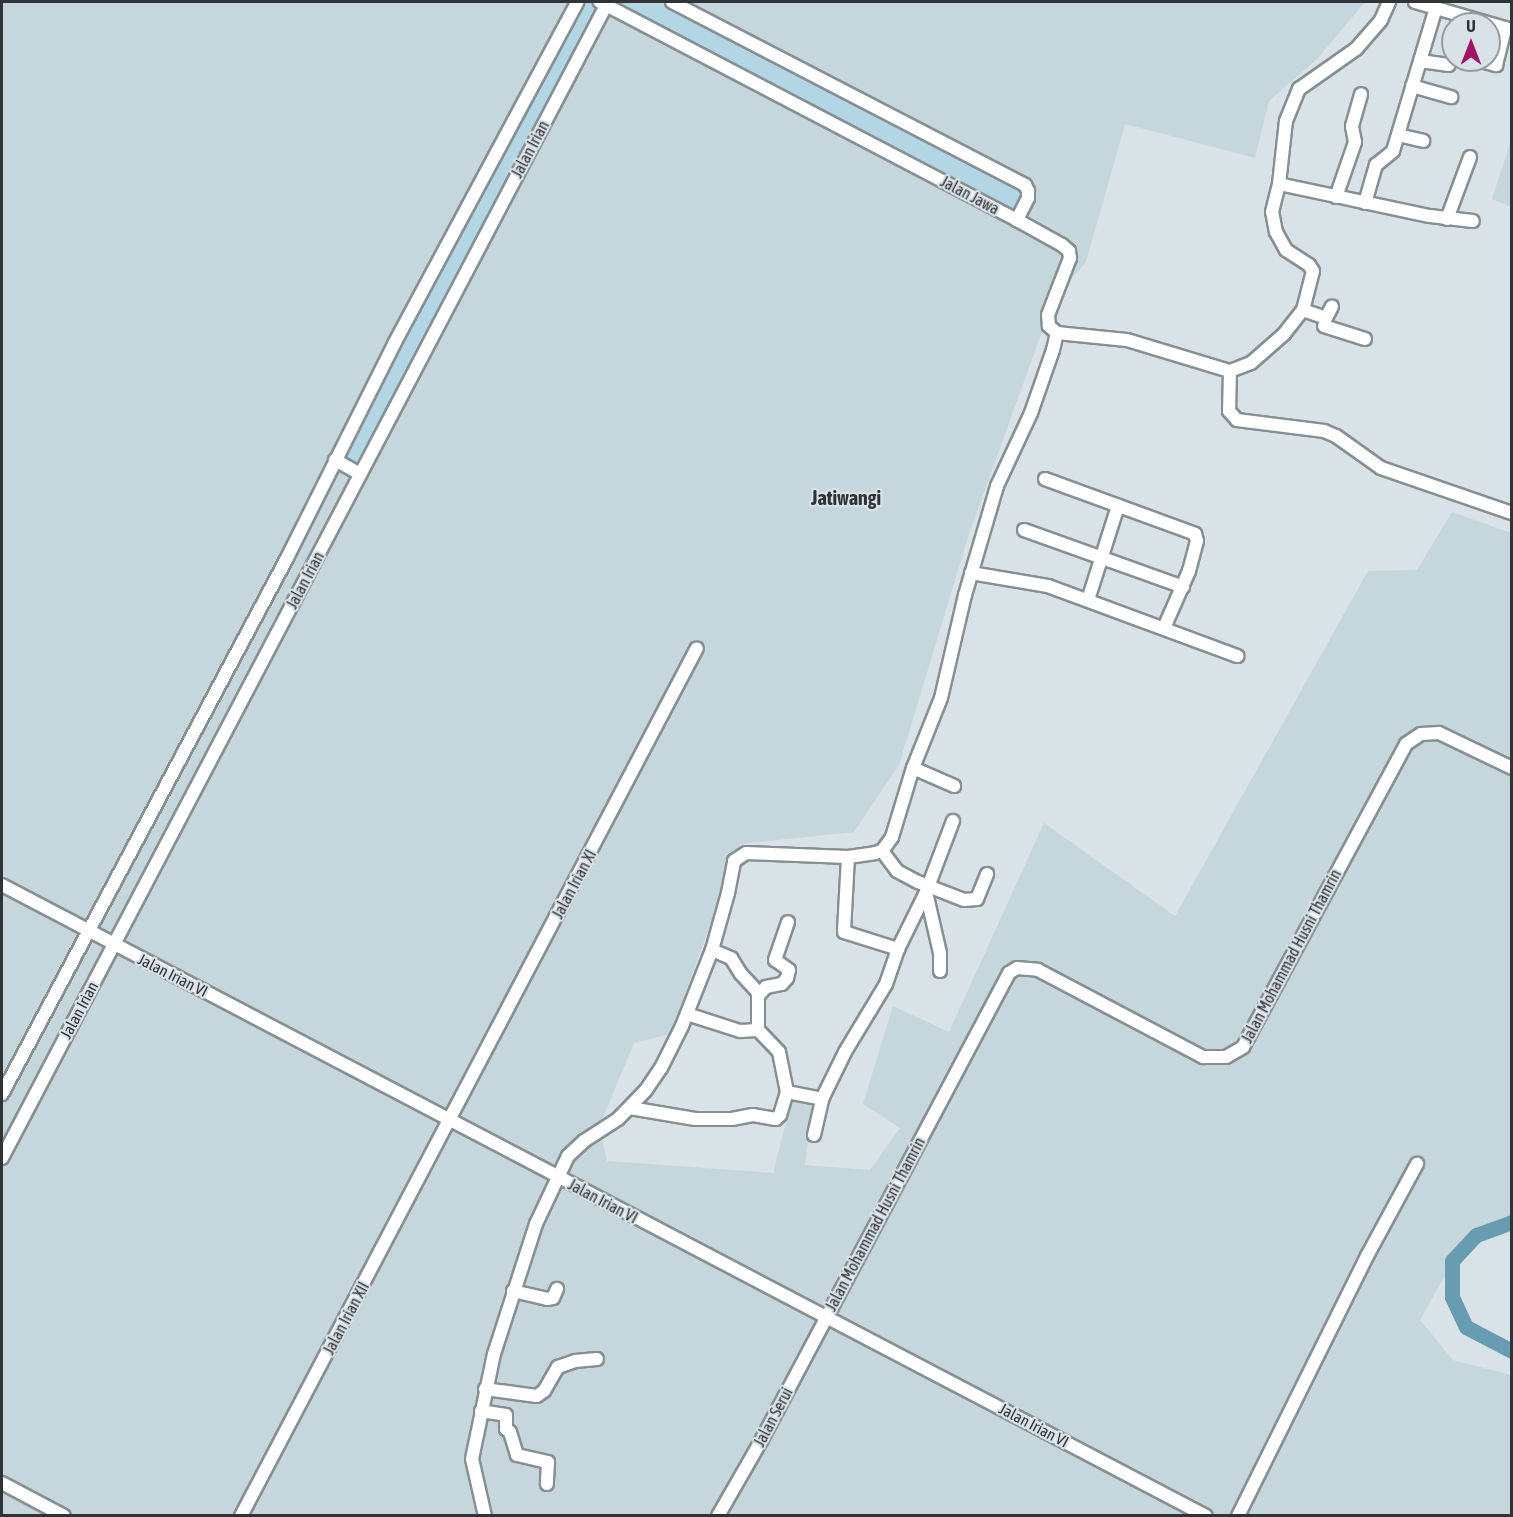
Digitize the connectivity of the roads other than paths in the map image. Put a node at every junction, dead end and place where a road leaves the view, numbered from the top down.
1 (577, 2) edge
2 (605, 2) edge
3 (672, 2) edge
4 (1389, 2) edge
5 (1415, 2) edge
6 (1436, 8) junction
7 (1508, 29) edge
8 (1501, 50) edge
9 (1420, 61) junction
10 (1441, 64) edge
11 (1412, 86) junction
12 (1361, 94) dead end
13 (1451, 97) dead end
14 (1398, 135) junction
15 (1423, 141) dead end
16 (1470, 157) dead end
17 (1279, 184) junction
18 (1336, 197) junction
19 (1365, 203) junction
20 (1447, 219) junction
21 (1017, 220) junction
22 (1473, 221) dead end
23 (1332, 306) dead end
24 (1303, 310) junction
25 (1324, 326) junction
26 (1057, 333) junction
27 (1365, 339) dead end
28 (1230, 371) junction
29 (335, 460) junction
30 (360, 474) junction
31 (1045, 479) dead end
32 (1119, 506) junction
33 (1512, 513) edge
34 (1024, 530) dead end
35 (1102, 557) junction
36 (971, 573) junction
37 (1183, 587) junction
38 (1088, 600) junction
39 (1164, 628) junction
40 (697, 648) dead end
41 (1237, 656) dead end
42 (913, 768) junction
43 (1512, 768) edge
44 (954, 786) dead end
45 (953, 821) dead end
46 (882, 850) junction
47 (848, 857) junction
48 (987, 874) dead end
49 (2, 885) edge
50 (927, 889) junction
51 (788, 922) dead end
52 (88, 930) junction
53 (113, 945) junction
54 (898, 949) junction
55 (712, 950) junction
56 (940, 971) dead end
57 (758, 996) junction
58 (687, 1014) junction
59 (758, 1030) junction
60 (787, 1092) junction
61 (2, 1094) edge
62 (822, 1099) junction
63 (630, 1108) junction
64 (451, 1120) junction
65 (814, 1135) dead end
66 (2, 1158) edge
67 (1417, 1164) dead end
68 (556, 1176) junction
69 (557, 1289) dead end
70 (513, 1291) junction
71 (826, 1317) junction
72 (597, 1359) dead end
73 (485, 1389) junction
74 (481, 1411) junction
75 (2, 1482) edge
76 (547, 1484) dead end
77 (64, 1515) edge
78 (241, 1515) edge
79 (485, 1515) edge
80 (718, 1515) edge
81 (1206, 1515) edge
82 (1238, 1515) edge

1 - 29 street, Jalan Irian
2 - 21 street, Jalan Jawa
2 - 30 street, Jalan Irian
3 - 21 street, Jalan Jawa
4 - 17 street
5 - 6 street
6 - 7 street
6 - 9 street
7 - 8 street
9 - 10 street
9 - 11 street
11 - 13 street
11 - 14 street
12 - 18 street
14 - 15 street
14 - 19 street
16 - 20 street
17 - 18 street
17 - 24 street
18 - 19 street
19 - 20 street
20 - 22 street
21 - 26 street
23 - 25 street
24 - 25 street
24 - 28 street
25 - 27 street
26 - 28 street
26 - 36 street
28 - 33 street
29 - 30 street
29 - 52 street, Jalan Irian
30 - 53 street, Jalan Irian
31 - 32 street
32 - 35 street
32 - 37 street
34 - 35 street
35 - 37 street
35 - 38 street
36 - 38 street
36 - 42 street
37 - 39 street
38 - 39 street
39 - 41 street
40 - 64 street, Jalan Irian XI
42 - 44 street
42 - 46 street
43 - 71 street, Jalan Mohammad Husni Thamrin
45 - 50 street
46 - 47 street
46 - 50 street
47 - 54 street
47 - 55 street
48 - 50 street
49 - 52 street, Jalan Irian VI
50 - 54 street
50 - 56 street
51 - 57 street
52 - 53 street, Jalan Irian VI
52 - 61 street, Jalan Irian
53 - 64 street, Jalan Irian VI
53 - 66 street, Jalan Irian
54 - 62 street
55 - 57 street
55 - 58 street
57 - 59 street
58 - 59 street
58 - 63 street
59 - 60 street
60 - 62 street
60 - 63 street
62 - 65 street
63 - 68 street
64 - 68 street, Jalan Irian VI
64 - 78 street, Jalan Irian XII
67 - 82 street
68 - 70 street
68 - 71 street, Jalan Irian VI
69 - 70 street
70 - 73 street
71 - 80 street, Jalan Serui
71 - 81 street, Jalan Irian VI
72 - 73 street
73 - 74 street
74 - 76 street
74 - 79 street
75 - 77 street

